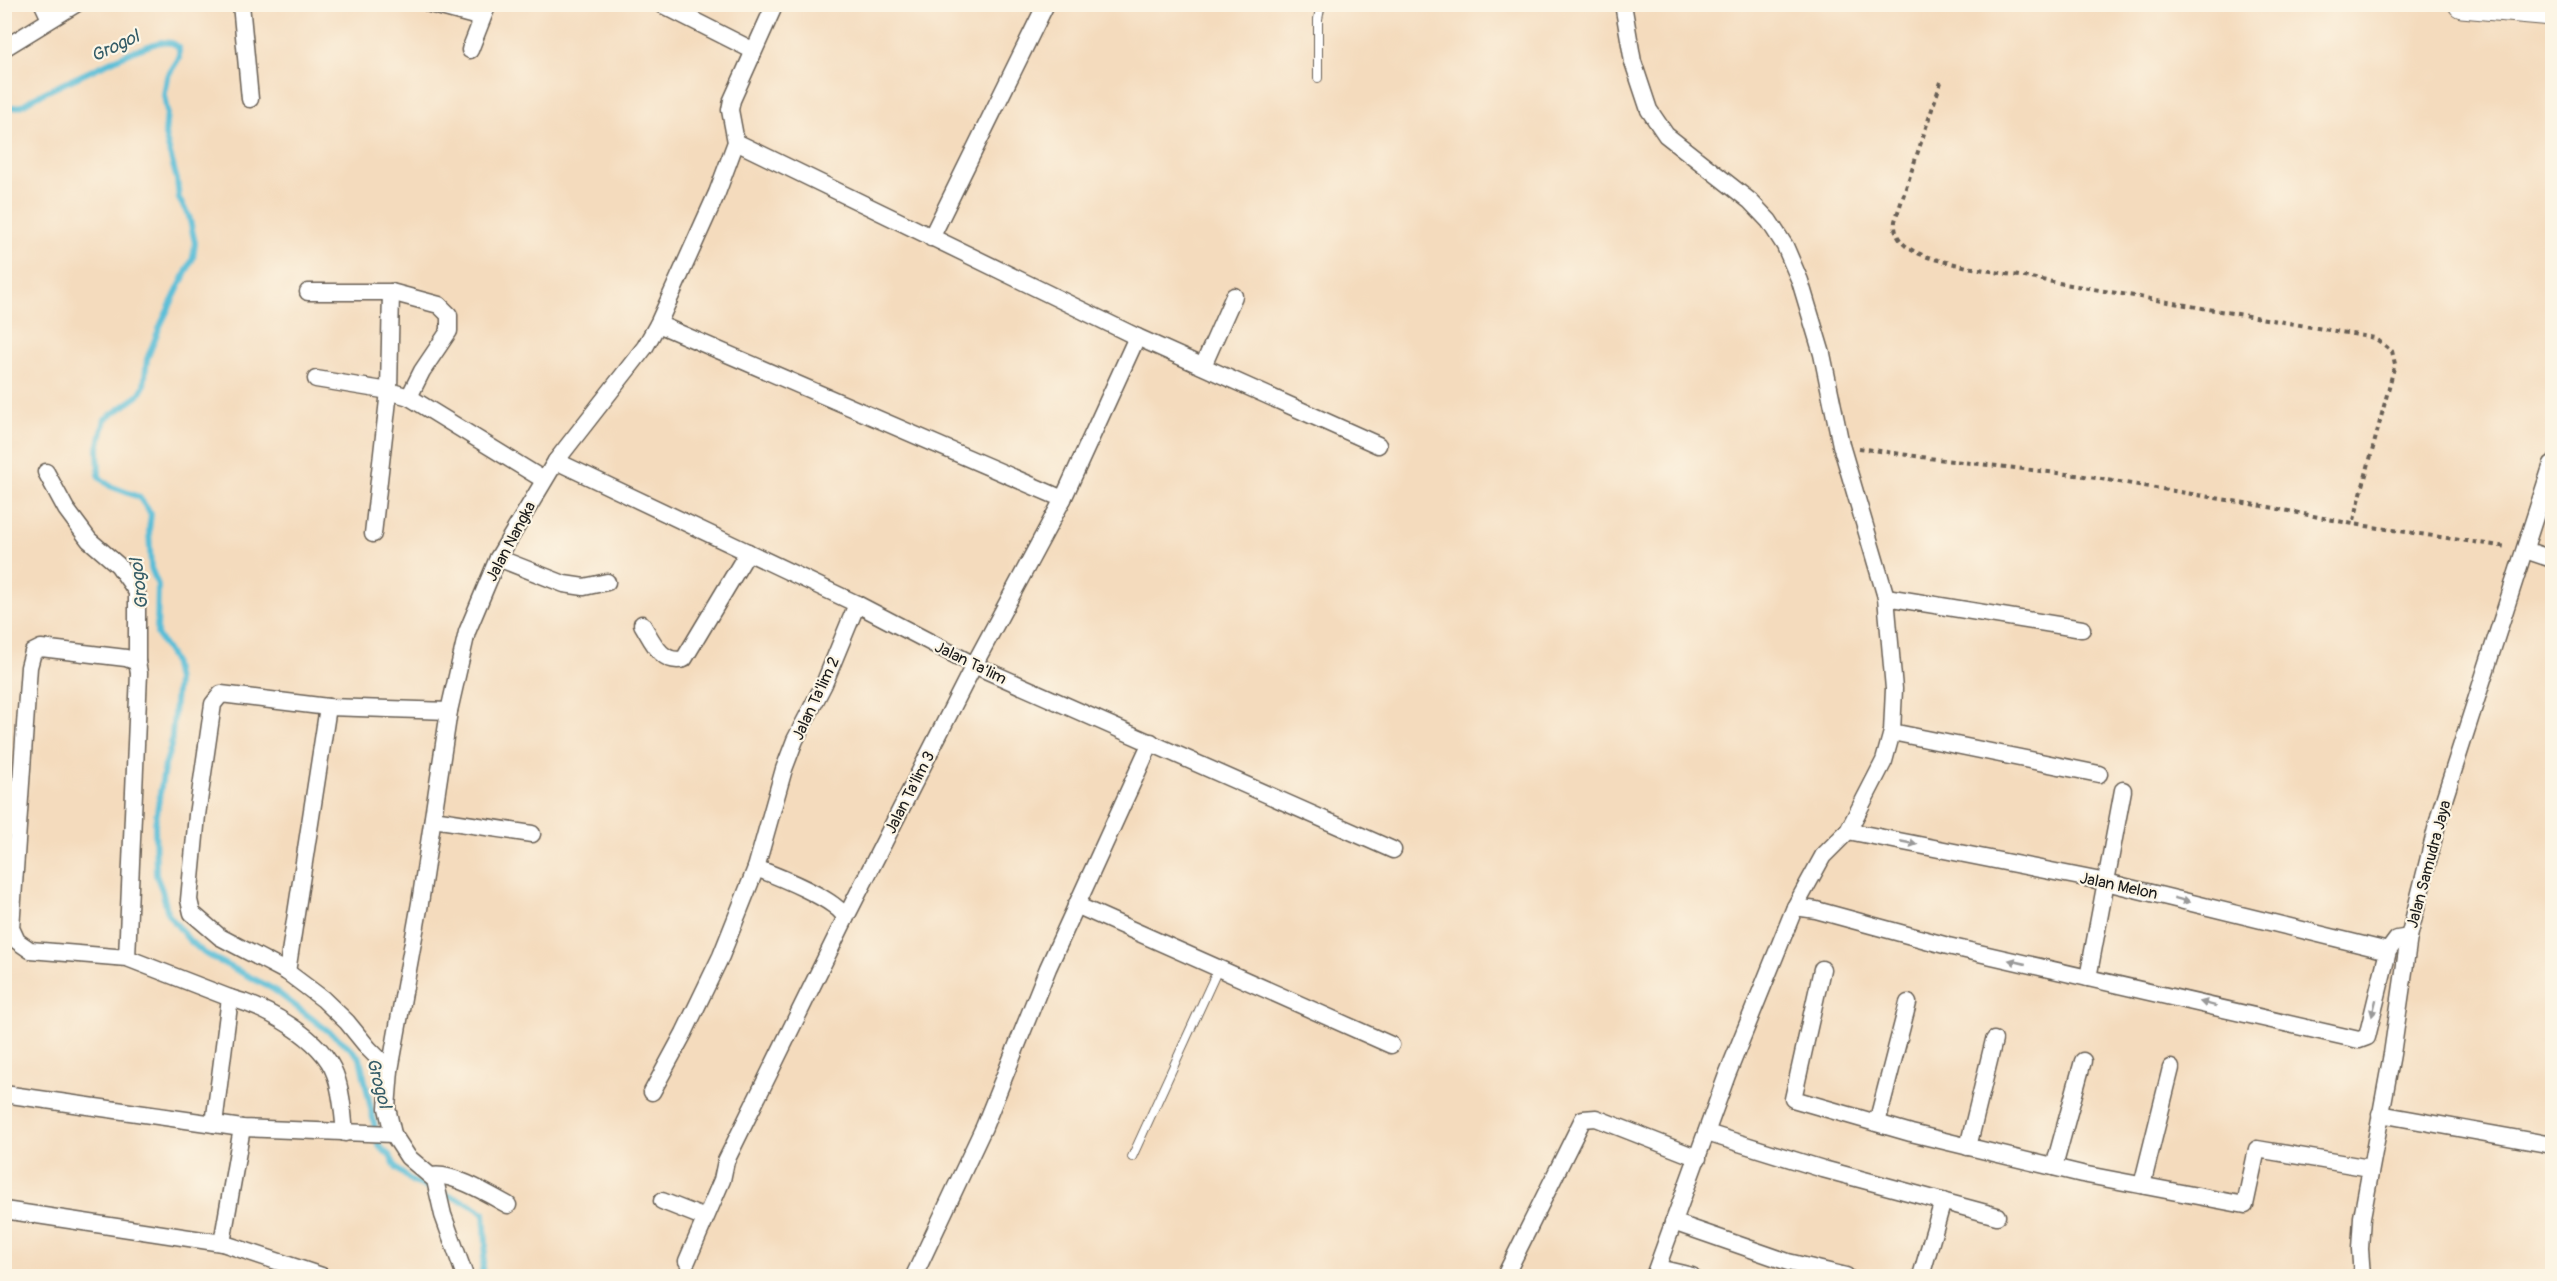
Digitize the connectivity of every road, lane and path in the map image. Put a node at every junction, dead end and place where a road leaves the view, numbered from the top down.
1 (76, 4) edge
2 (241, 4) edge
3 (430, 4) edge
4 (661, 4) edge
5 (775, 4) edge
6 (1046, 4) edge
7 (1321, 4) edge
8 (1623, 4) edge
9 (2462, 4) edge
10 (485, 11) edge
11 (47, 12) edge
12 (2553, 12) edge
13 (6, 48) edge
14 (470, 50) dead end
15 (752, 50) junction
16 (1318, 78) dead end
17 (1941, 82) dead end
18 (250, 99) dead end
19 (736, 142) junction
20 (931, 238) junction
21 (308, 292) dead end
22 (392, 292) junction
23 (1234, 296) dead end
24 (658, 324) junction
25 (1137, 337) junction
26 (1203, 366) junction
27 (316, 379) dead end
28 (389, 390) junction
29 (409, 397) junction
30 (1378, 445) dead end
31 (1841, 445) junction
32 (556, 461) junction
33 (2553, 464) edge
34 (45, 472) dead end
35 (544, 480) junction
36 (1062, 499) junction
37 (2353, 524) junction
38 (373, 534) dead end
39 (2525, 550) junction
40 (748, 552) junction
41 (498, 558) junction
42 (2553, 559) edge
43 (607, 582) dead end
44 (1886, 597) junction
45 (857, 604) junction
46 (642, 624) dead end
47 (2082, 629) dead end
48 (137, 662) junction
49 (974, 665) junction
50 (328, 707) junction
51 (449, 711) junction
52 (1892, 732) junction
53 (1151, 742) junction
54 (2099, 774) dead end
55 (2123, 790) dead end
56 (433, 819) junction
57 (1848, 831) junction
58 (532, 834) dead end
59 (1393, 850) dead end
60 (756, 868) junction
61 (2106, 882) junction
62 (1076, 905) junction
63 (1795, 907) junction
64 (845, 919) junction
65 (2409, 937) junction
66 (2388, 951) junction
67 (127, 958) junction
68 (1218, 969) junction
69 (1822, 969) dead end
70 (287, 972) junction
71 (2088, 978) junction
72 (230, 998) junction
73 (1908, 1003) dead end
74 (1994, 1040) dead end
75 (1391, 1045) dead end
76 (2083, 1061) dead end
77 (2171, 1068) dead end
78 (390, 1070) junction
79 (652, 1092) dead end
80 (4, 1094) edge
81 (2380, 1114) junction
82 (214, 1124) junction
83 (1877, 1124) junction
84 (242, 1128) junction
85 (345, 1133) junction
86 (1707, 1133) junction
87 (388, 1135) junction
88 (2553, 1145) edge
89 (1968, 1147) junction
90 (1132, 1157) dead end
91 (1698, 1158) junction
92 (2054, 1167) junction
93 (2370, 1168) junction
94 (433, 1178) junction
95 (2142, 1185) junction
96 (662, 1201) dead end
97 (1942, 1201) junction
98 (508, 1205) dead end
99 (4, 1210) edge
100 (1996, 1216) dead end
101 (705, 1218) junction
102 (1673, 1222) junction
103 (222, 1242) junction
104 (687, 1261) dead end
105 (1656, 1272) edge
106 (322, 1276) edge
107 (465, 1276) edge
108 (914, 1276) edge
109 (1505, 1276) edge
110 (1692, 1276) edge
111 (1846, 1276) edge
112 (1921, 1276) edge
113 (2362, 1276) edge

1 - 11 street
2 - 18 street
3 - 10 street
4 - 15 street
5 - 15 street
6 - 20 street
7 - 16 lane
8 - 31 street
9 - 12 highway
10 - 14 street
11 - 13 street
15 - 19 street
17 - 37 path
19 - 20 street
19 - 24 street, Jalan Nangka
20 - 25 street
21 - 22 street
22 - 28 street
22 - 29 street
23 - 26 street
24 - 32 street, Jalan Nangka
24 - 36 street
25 - 26 street
25 - 36 street, Jalan Ta'lim 3
26 - 30 street
27 - 28 street
28 - 29 street
28 - 38 street
29 - 35 street
31 - 37 path
31 - 44 street
32 - 35 street, Jalan Nangka
32 - 40 street, Jalan Ta'lim
33 - 39 street, Jalan Samudra Jaya
34 - 48 street
35 - 41 street, Jalan Nangka
36 - 49 street, Jalan Ta'lim 3
37 - 39 path
39 - 42 street
39 - 65 street, Jalan Samudra Jaya
40 - 45 street, Jalan Ta'lim
40 - 46 street
41 - 43 street
41 - 51 street, Jalan Nangka
44 - 47 street
44 - 52 street
45 - 49 street, Jalan Ta'lim
45 - 60 street, Jalan Ta'lim 2
48 - 67 street
48 - 67 street
49 - 53 street, Jalan Ta'lim
49 - 64 street, Jalan Ta'lim 3
50 - 51 street
50 - 70 street
50 - 70 street
51 - 56 street, Jalan Nangka
52 - 54 street
52 - 57 street
53 - 59 street, Jalan Ta'lim
53 - 62 street
55 - 61 street
56 - 58 street
56 - 78 street, Jalan Nangka
57 -> 61 street, Jalan Melon
57 - 63 street
60 - 64 street
60 - 79 street, Jalan Ta'lim 2
61 -> 66 street, Jalan Melon
61 - 71 street
62 - 68 street
62 - 108 street
71 -> 63 street
63 - 86 street
64 - 101 street, Jalan Ta'lim 3
65 - 66 street
65 - 81 street, Jalan Samudra Jaya
66 -> 71 street
67 - 72 street
68 - 75 street
68 - 90 lane
69 - 83 street
70 - 78 street
72 - 82 street
72 - 85 street
73 - 83 street
74 - 89 street
76 - 92 street
77 - 95 street
78 - 87 street, Jalan Nangka
80 - 82 street
81 - 88 street
81 - 93 street, Jalan Samudra Jaya
82 - 84 street
83 - 89 street
84 - 85 street
84 - 103 street
85 - 87 street
86 - 91 street
86 - 97 street
87 - 94 street
89 - 92 street
91 - 102 street
91 - 109 street
92 - 95 street
93 - 95 street
93 - 113 street, Jalan Samudra Jaya
94 - 98 street
94 - 107 street
96 - 101 street
97 - 100 street
97 - 112 street
99 - 103 street
101 - 104 street, Jalan Ta'lim 3
102 - 105 street
102 - 111 street
103 - 106 street
105 - 110 street

